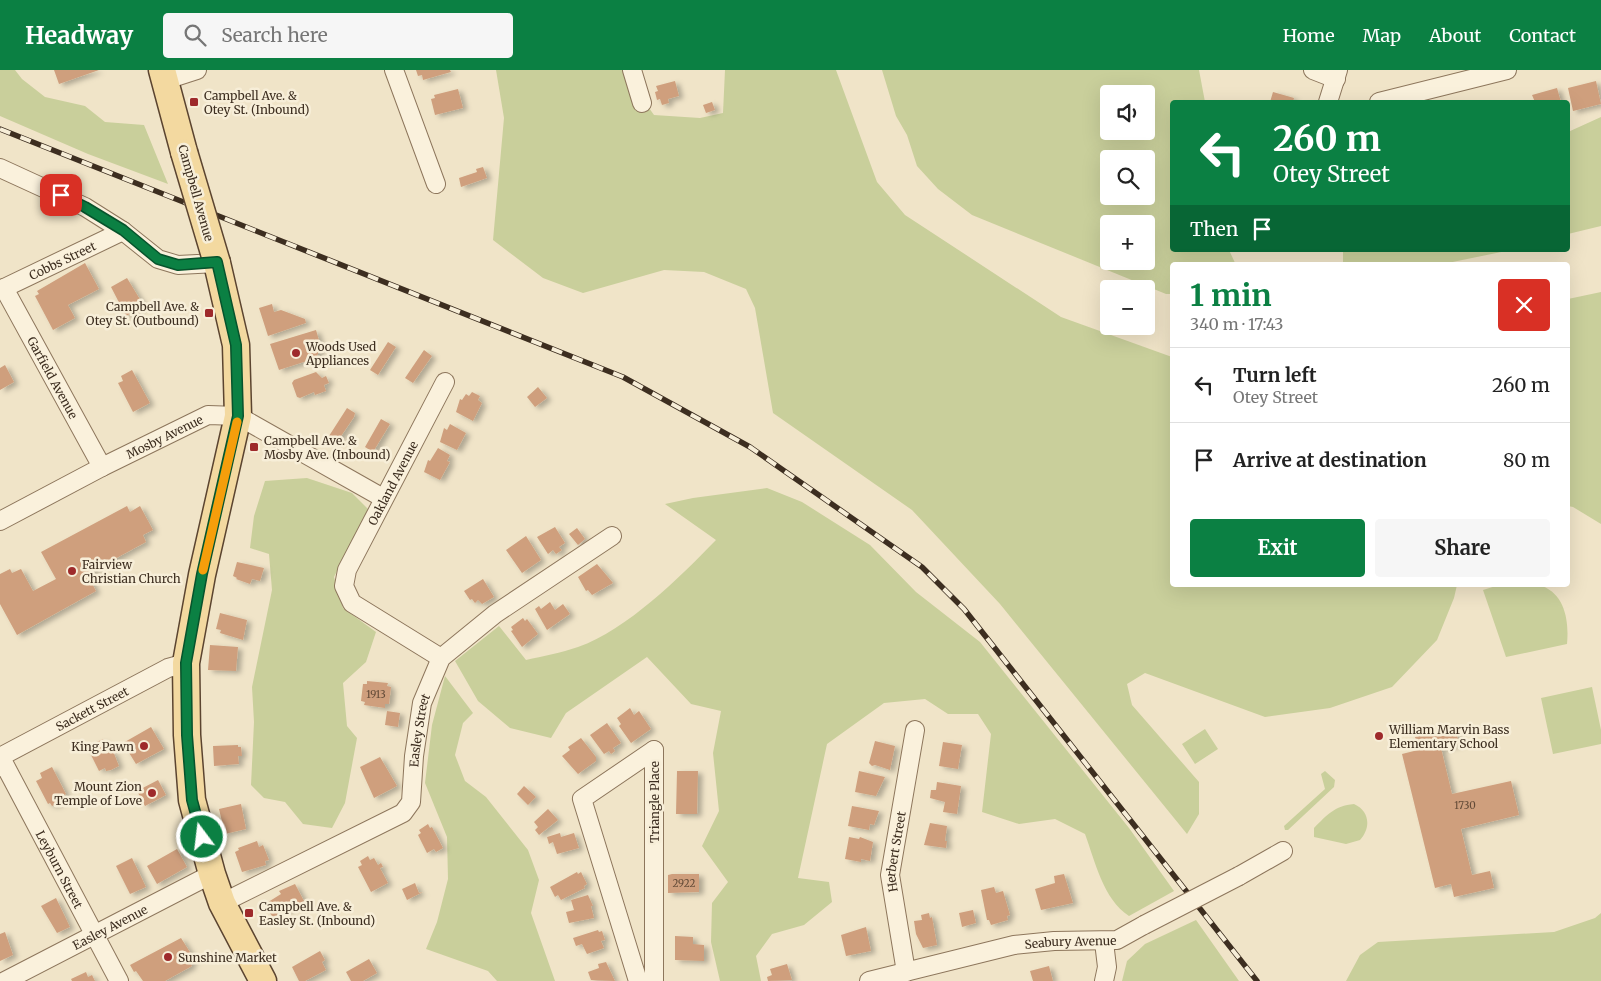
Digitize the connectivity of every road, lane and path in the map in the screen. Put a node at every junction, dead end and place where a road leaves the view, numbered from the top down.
1 (197, 70) edge
2 (394, 70) edge
3 (632, 70) edge
4 (1313, 70) edge
5 (1507, 70) edge
6 (162, 74) edge
7 (1337, 75) edge
8 (1329, 100) edge
9 (1387, 100) edge
10 (642, 103) dead end
11 (0, 168) edge
12 (436, 184) dead end
13 (123, 230) junction
14 (217, 262) junction
15 (2, 289) edge
16 (445, 382) dead end
17 (238, 416) junction
18 (102, 467) junction
19 (383, 498) junction
20 (0, 521) edge
21 (612, 536) dead end
22 (441, 658) junction
23 (186, 663) junction
24 (915, 730) dead end
25 (0, 757) edge
26 (1283, 850) dead end
27 (212, 874) junction
28 (222, 903) junction
29 (94, 936) junction
30 (1104, 942) junction
31 (906, 972) junction
32 (5, 981) edge
33 (119, 981) edge
34 (263, 981) edge
35 (638, 981) edge
36 (654, 981) edge
37 (870, 981) edge
38 (1104, 981) edge

1 - 6 street
2 - 12 street
3 - 10 street
4 - 7 street
5 - 9 street
6 - 14 main road, Campbell Avenue, bridge
7 - 8 street
11 - 13 street
13 - 14 street
13 - 15 street, Cobbs Street
14 - 17 main road, Campbell Avenue
15 - 18 street, Garfield Avenue
16 - 19 street, Oakland Avenue
17 - 18 street, Mosby Avenue
17 - 19 street, Mosby Avenue
17 - 23 main road, Campbell Avenue
18 - 20 street, Mosby Avenue
19 - 22 street, Oakland Avenue
21 - 22 street, Easley Street
22 - 28 street, Easley Street
23 - 25 street, Sackett Street
23 - 27 main road, Campbell Avenue
24 - 31 street, Herbert Street
25 - 29 street, Leyburn Street
26 - 30 street, Seabury Avenue, bridge
27 - 28 main road, Campbell Avenue
27 - 29 street, Easley Avenue
28 - 34 main road, Campbell Avenue
29 - 32 street, Easley Avenue
29 - 33 street, Leyburn Street
30 - 31 street, Seabury Avenue
30 - 38 street
31 - 37 street, Seabury Avenue
35 - 36 street, Triangle Place

